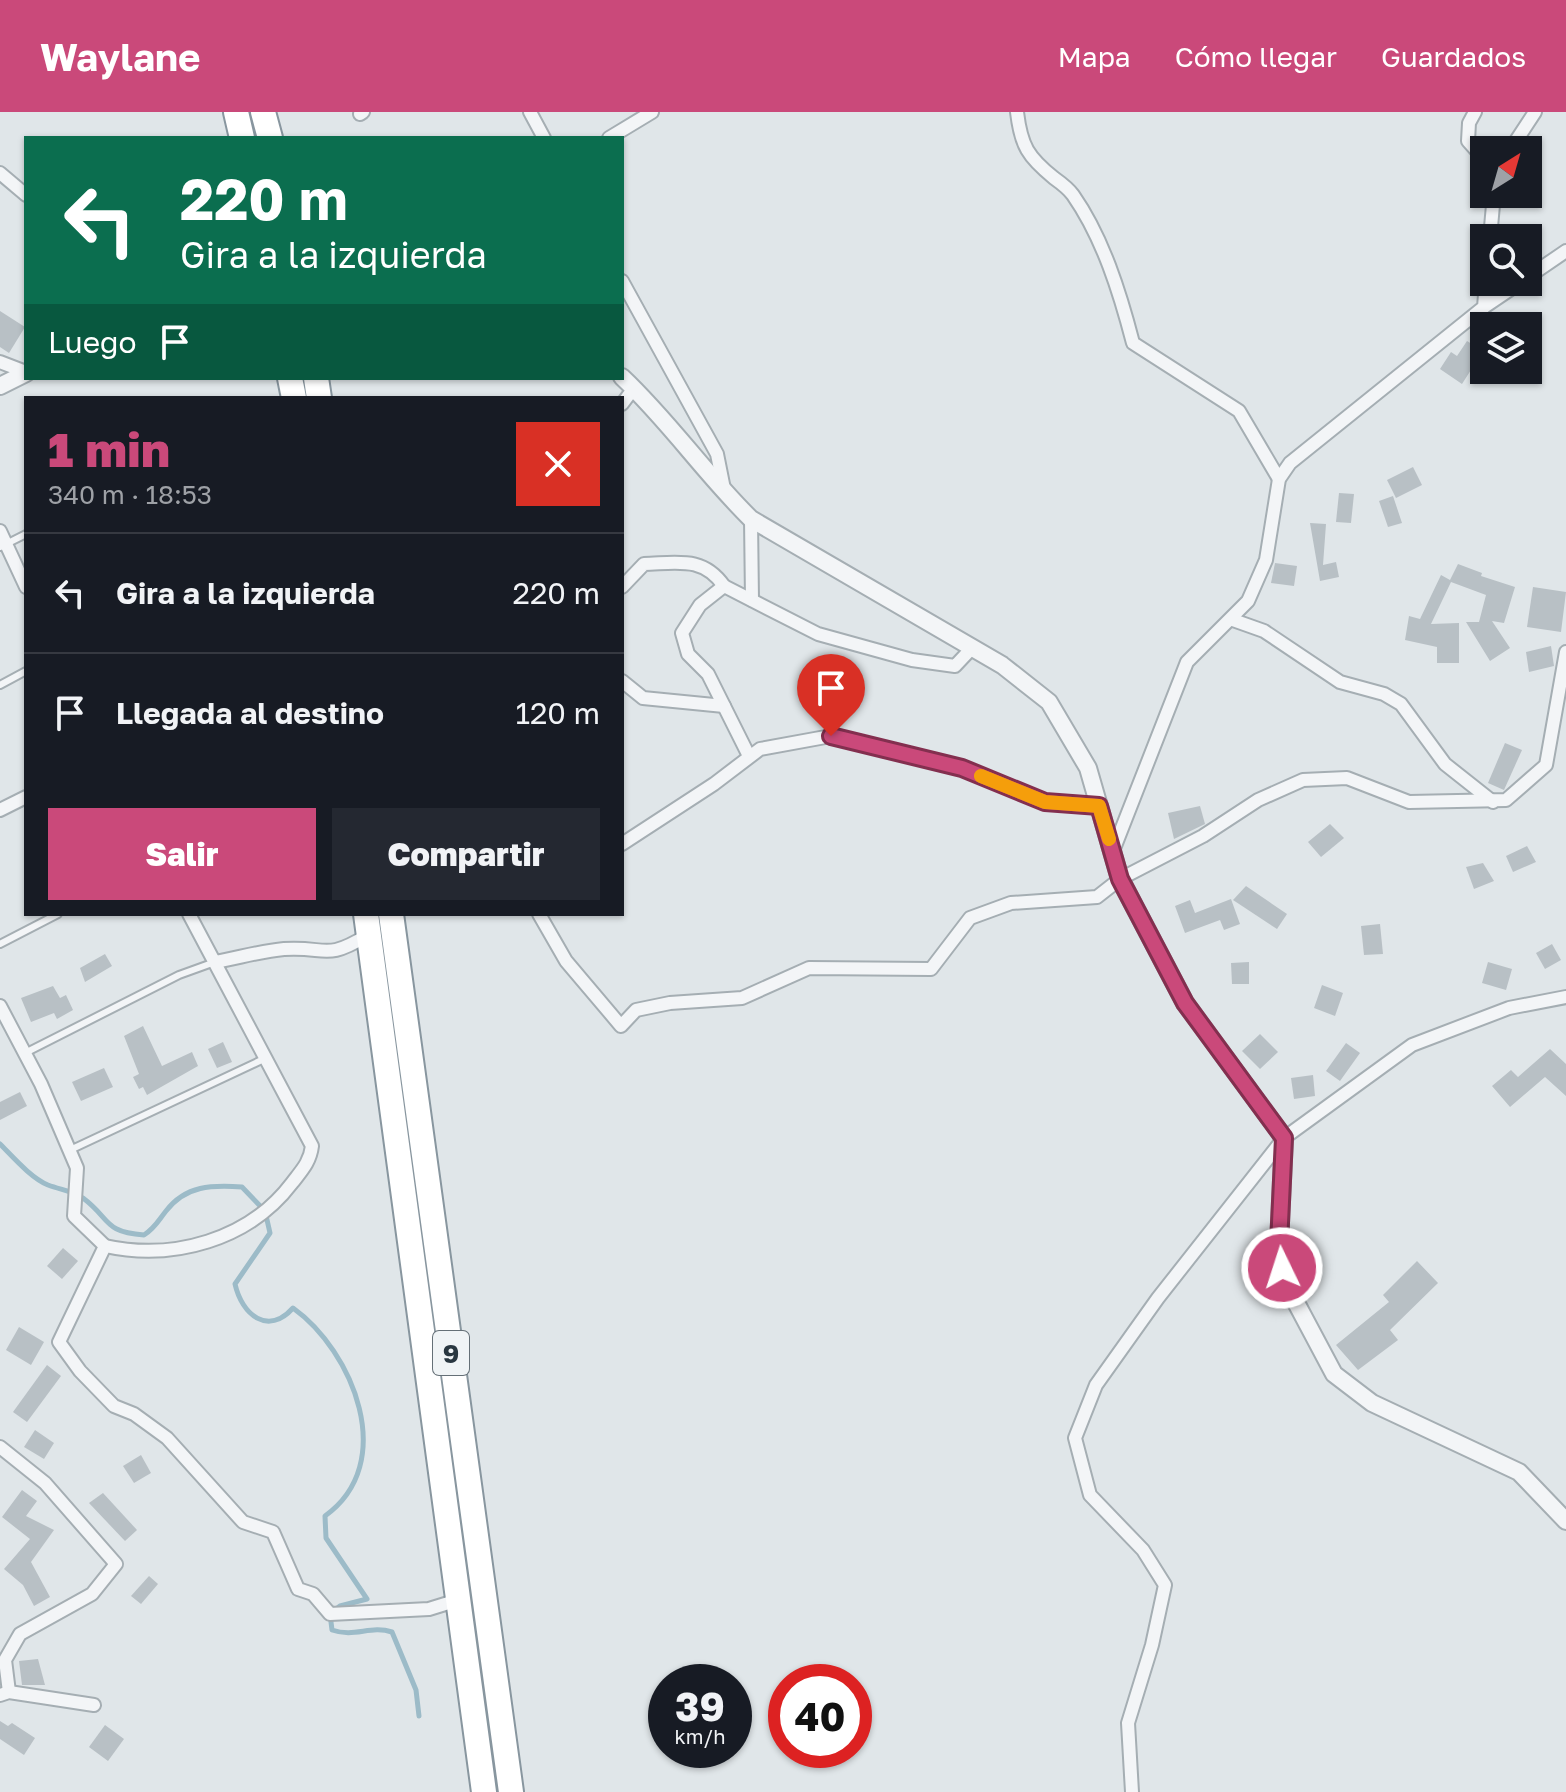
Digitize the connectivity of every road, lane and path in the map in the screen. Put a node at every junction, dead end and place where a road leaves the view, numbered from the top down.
1 (236, 112) edge
2 (263, 112) edge
3 (530, 112) edge
4 (652, 112) edge
5 (1017, 112) edge
6 (1475, 112) edge
7 (1535, 112) edge
8 (242, 136) edge
9 (269, 136) edge
10 (543, 136) edge
11 (612, 136) edge
12 (1519, 136) edge
13 (1470, 143) edge
14 (0, 173) edge
15 (24, 193) edge
16 (1566, 251) edge
17 (1542, 267) edge
18 (624, 285) edge
19 (1485, 296) edge
20 (1500, 296) edge
21 (1484, 307) junction
22 (0, 362) edge
23 (24, 372) edge
24 (24, 374) edge
25 (628, 382) edge
26 (0, 386) edge
27 (1279, 479) junction
28 (724, 493) junction
29 (751, 519) junction
30 (0, 531) edge
31 (24, 535) edge
32 (3, 545) edge
33 (24, 583) edge
34 (624, 585) edge
35 (724, 586) junction
36 (752, 600) junction
37 (1233, 620) junction
38 (971, 649) junction
39 (1566, 652) edge
40 (24, 672) edge
41 (624, 683) edge
42 (0, 685) edge
43 (724, 706) junction
44 (1551, 743) junction
45 (1566, 744) edge
46 (749, 756) junction
47 (24, 798) edge
48 (1493, 802) junction
49 (1099, 806) junction
50 (0, 810) edge
51 (624, 843) edge
52 (1113, 851) junction
53 (1120, 879) junction
54 (54, 916) edge
55 (190, 916) edge
56 (391, 916) edge
57 (540, 916) edge
58 (367, 925) edge
59 (0, 944) edge
60 (215, 962) junction
61 (1566, 997) edge
62 (0, 1006) edge
63 (25, 1053) junction
64 (266, 1058) junction
65 (1284, 1138) junction
66 (69, 1151) junction
67 (105, 1246) junction
68 (0, 1447) edge
69 (1566, 1521) edge
70 (458, 1600) junction
71 (5, 1693) edge
72 (94, 1705) dead end
73 (484, 1792) edge
74 (511, 1792) edge
75 (1132, 1792) edge

1 - 8 highway
2 - 9 highway
3 - 10 street
4 - 11 street
5 - 27 street
6 - 13 street
7 - 12 street
14 - 15 street
16 - 17 street
18 - 28 street
19 - 21 street
20 - 21 street
21 - 27 street
22 - 23 street
24 - 26 street
25 - 28 street
27 - 37 street
28 - 29 street
29 - 36 street
29 - 38 street
30 - 32 street
31 - 32 lane
32 - 33 street
34 - 35 street
35 - 36 street
35 - 43 street
36 - 38 street
37 - 48 street
37 - 52 street
38 - 49 street
39 - 44 street
40 - 42 lane
41 - 43 street
43 - 46 street
44 - 45 street
44 - 48 street
46 - 49 street
46 - 51 street
47 - 50 street
48 - 53 street
49 - 52 street
52 - 53 street
53 - 57 street
53 - 65 street
54 - 59 lane
55 - 60 street
56 - 74 highway, 9
58 - 60 street
58 - 70 highway, 9
60 - 63 lane
60 - 64 street
61 - 65 street
62 - 63 street
63 - 66 street
64 - 66 lane
64 - 67 street
65 - 69 street
65 - 75 street
66 - 67 street
67 - 70 street
68 - 71 street
70 - 73 highway, 9
71 - 72 street

